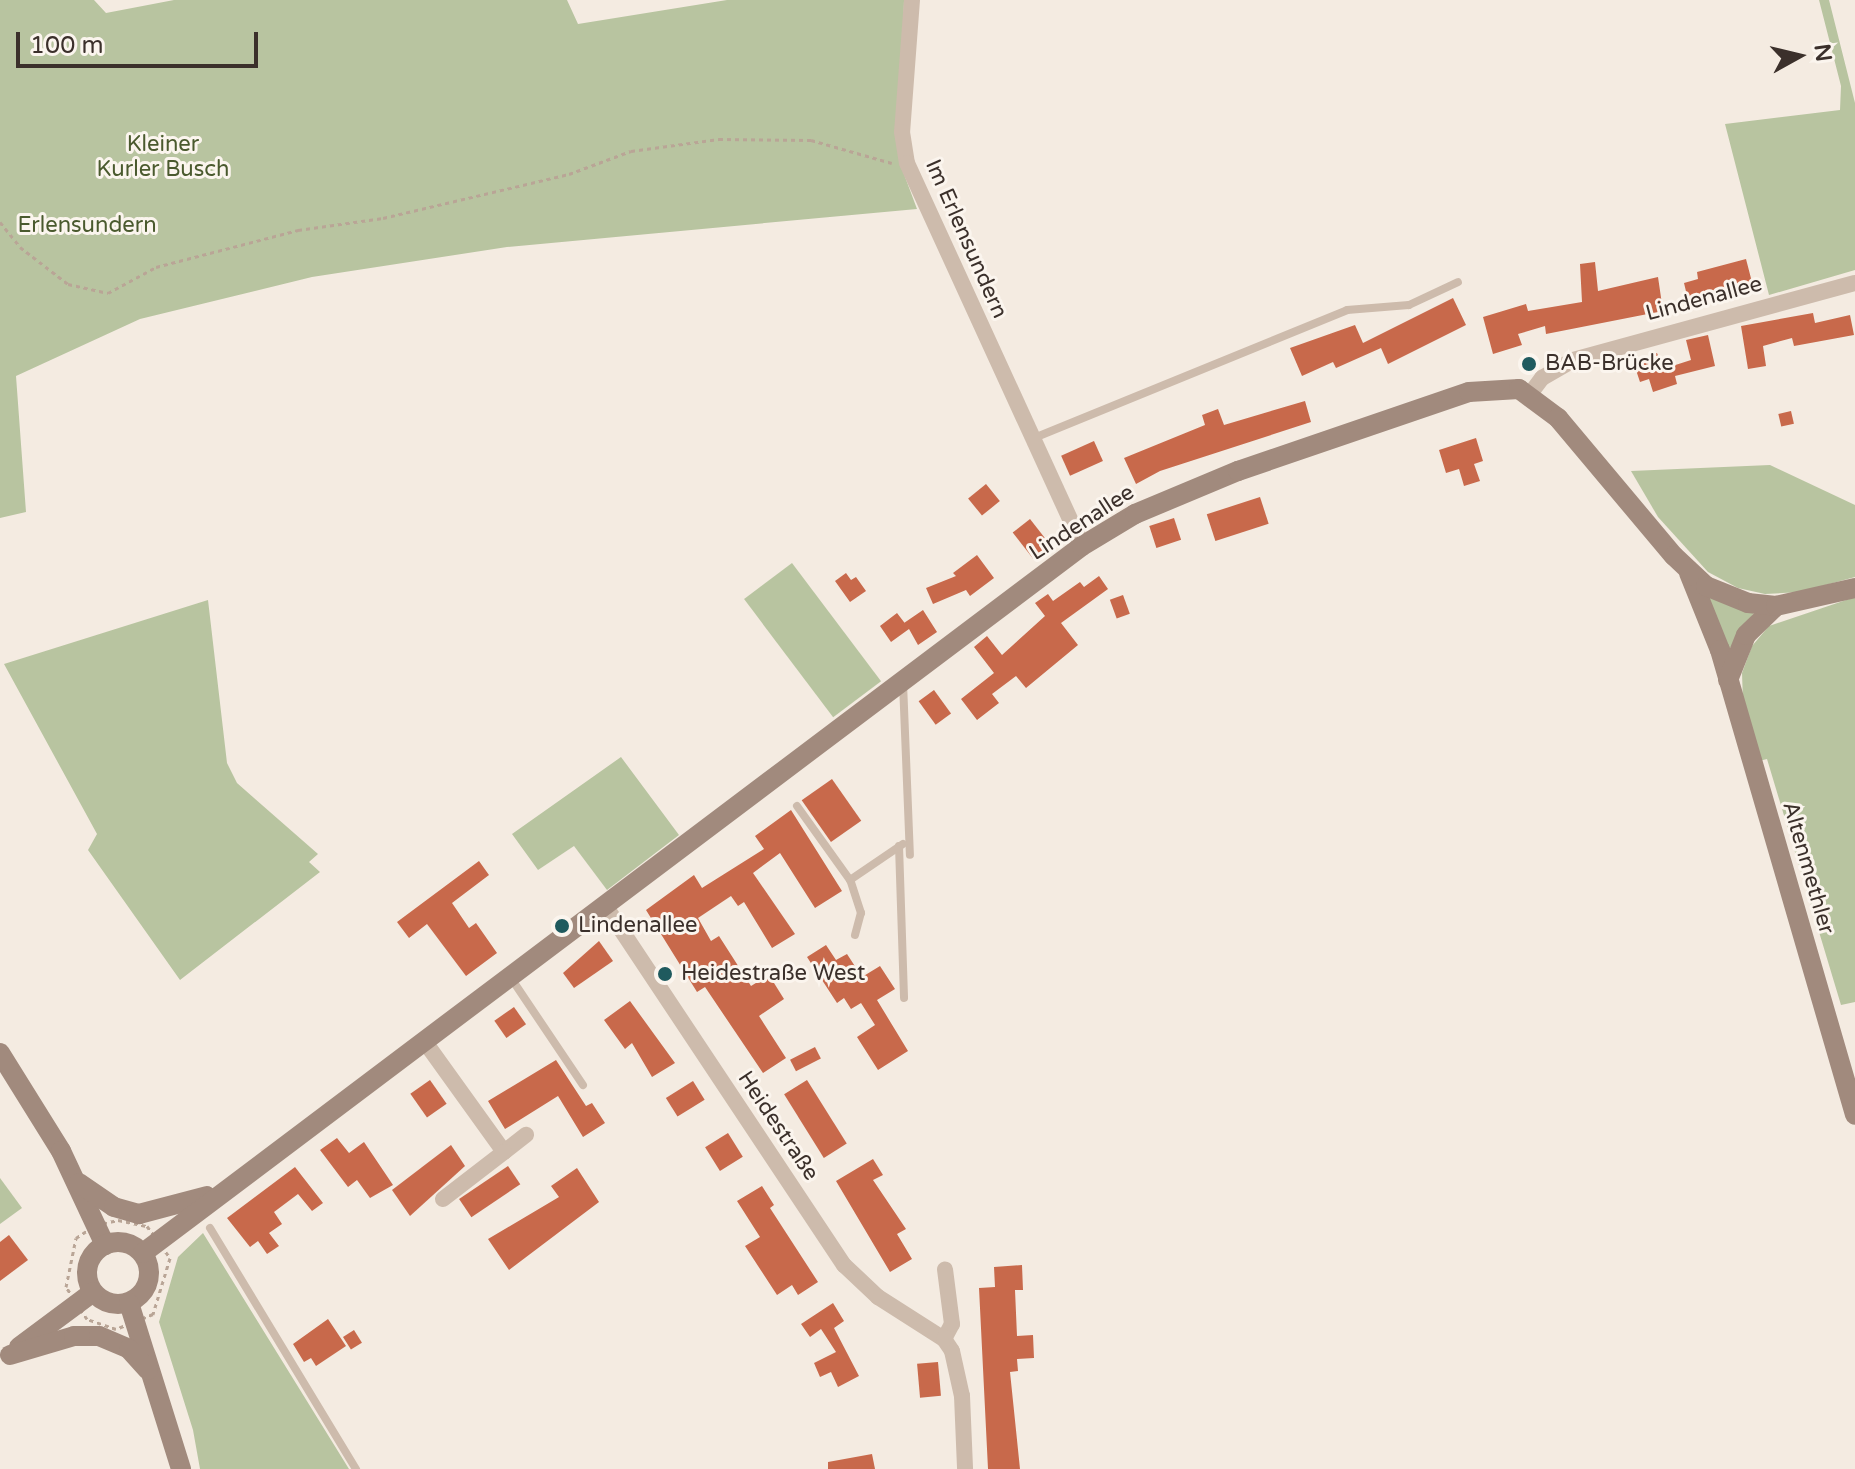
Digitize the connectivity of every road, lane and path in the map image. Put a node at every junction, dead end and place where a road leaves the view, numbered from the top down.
1 (912, 0) edge
2 (907, 163) junction
3 (0, 222) edge
4 (1458, 282) dead end
5 (1855, 283) edge
6 (1530, 394) junction
7 (1033, 439) junction
8 (1082, 546) junction
9 (1689, 573) junction
10 (1855, 588) edge
11 (1776, 606) junction
12 (1728, 680) junction
13 (903, 682) junction
14 (797, 806) dead end
15 (910, 839) junction
16 (899, 846) junction
17 (910, 855) dead end
18 (850, 880) junction
19 (606, 907) junction
20 (855, 935) dead end
21 (511, 978) junction
22 (904, 998) dead end
23 (425, 1042) junction
24 (0, 1053) edge
25 (583, 1085) dead end
26 (1855, 1115) edge
27 (526, 1135) dead end
28 (504, 1152) junction
29 (75, 1180) junction
30 (218, 1193) junction
31 (443, 1199) dead end
32 (95, 1225) junction
33 (210, 1228) dead end
34 (105, 1245) junction
35 (151, 1247) junction
36 (945, 1269) dead end
37 (84, 1298) junction
38 (129, 1303) junction
39 (136, 1324) junction
40 (944, 1339) junction
41 (5, 1358) edge
42 (154, 1376) junction
43 (181, 1469) edge
44 (356, 1469) edge
45 (965, 1469) edge

1 - 2 street, Im Erlensundern
2 - 3 path
2 - 7 street, Im Erlensundern
4 - 7 lane
5 - 6 street, Lindenallee
6 - 8 main road, Lindenallee
6 - 9 main road
7 - 8 street, Im Erlensundern
8 - 13 main road, Lindenallee
9 - 11 main road
9 - 12 main road, Altenmethler
10 - 11 main road
11 - 12 main road
12 - 26 main road, Altenmethler
13 - 15 lane
13 - 19 main road, Lindenallee
14 - 18 lane
15 - 16 lane
15 - 17 lane
16 - 18 lane
16 - 22 lane
18 - 20 lane
19 - 21 main road, Lindenallee
19 - 40 street, Heidestraße
21 - 23 main road, Lindenallee
21 - 25 lane
23 - 28 street
23 - 30 main road, Lindenallee
24 - 29 main road
27 - 28 street
28 - 31 street
29 - 30 main road, Lindenallee
29 - 32 main road
30 - 35 main road, Lindenallee
32 - 34 main road
32 - 35 path
32 - 37 path
33 - 44 lane
34 - 35 main road
34 - 37 main road
35 - 38 main road
35 - 39 path
36 - 40 street
37 - 38 main road
37 - 39 path
37 - 41 main road
38 - 39 main road
39 - 42 main road
40 - 45 street
41 - 42 main road
42 - 43 main road

